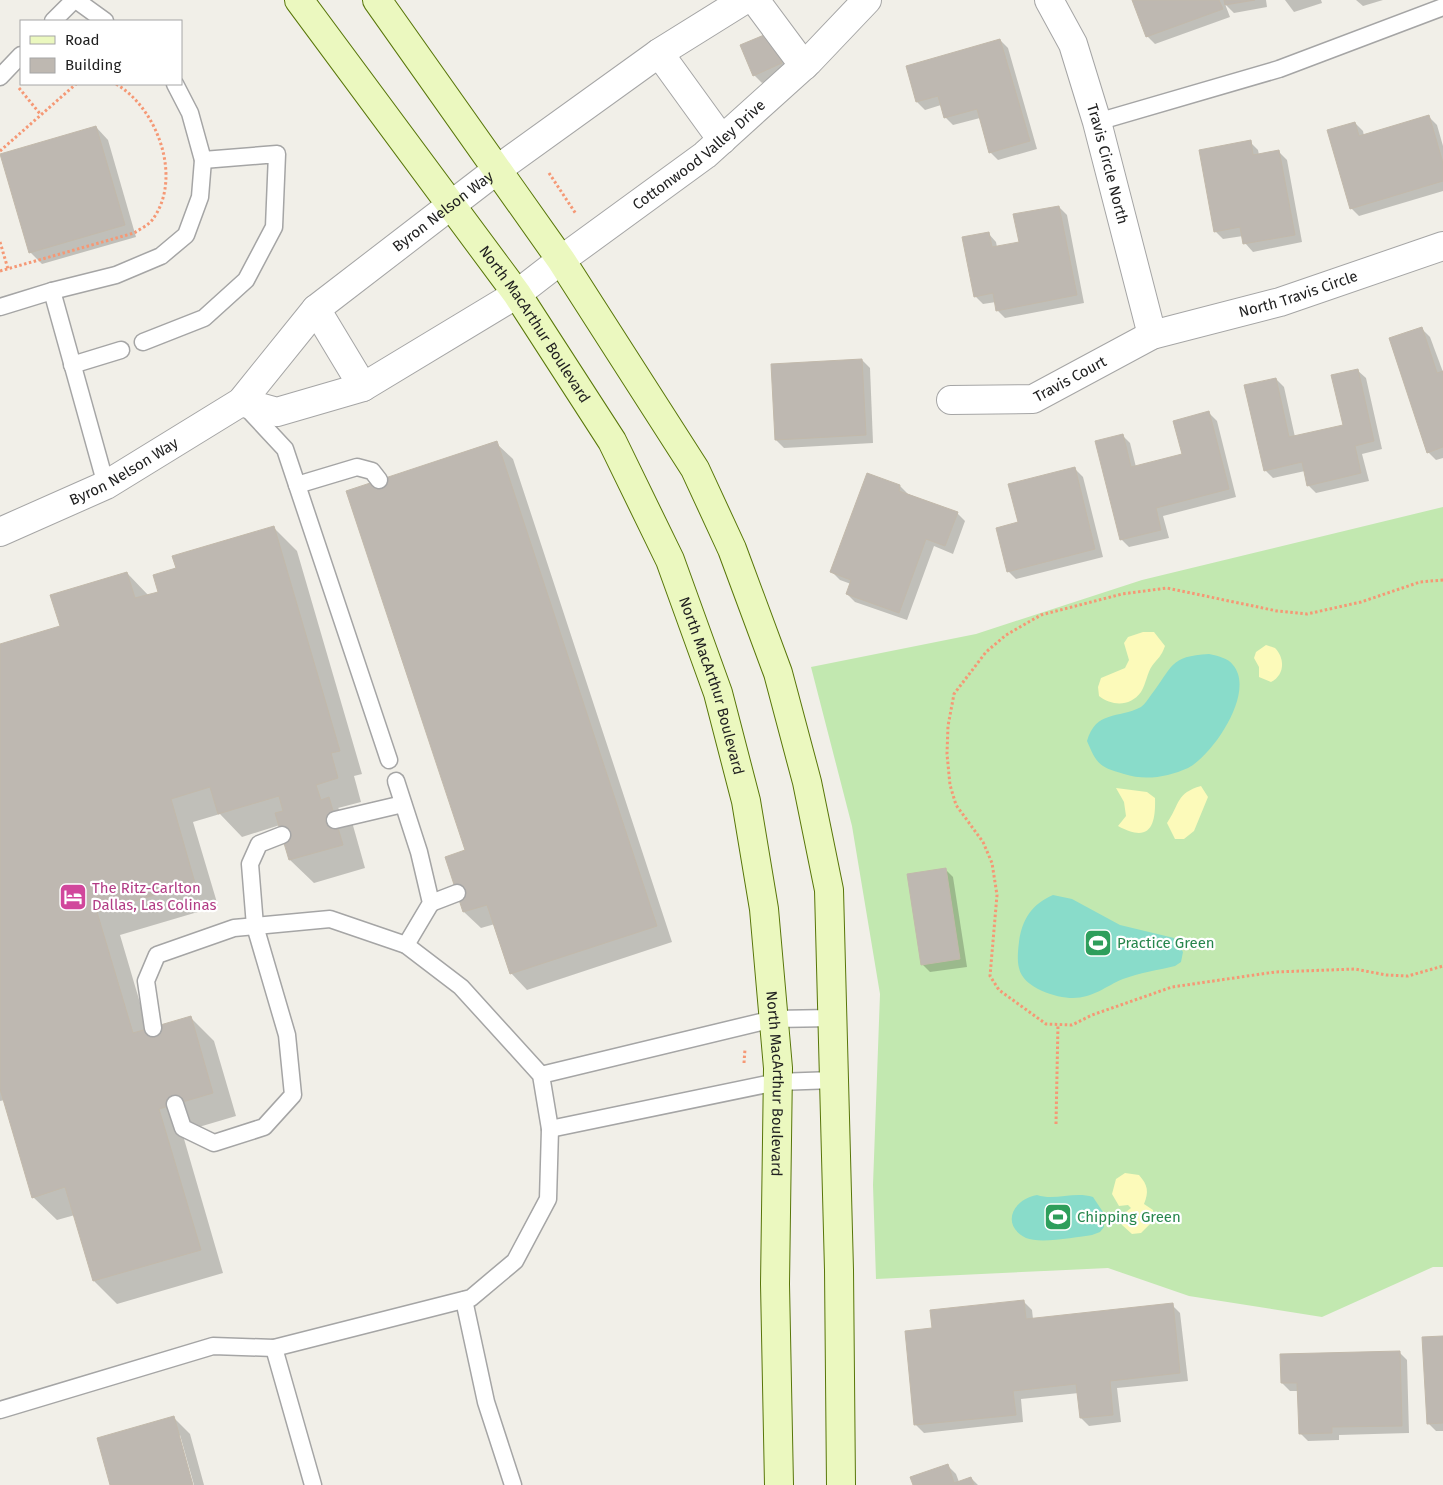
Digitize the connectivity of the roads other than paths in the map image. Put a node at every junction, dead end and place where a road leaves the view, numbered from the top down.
1 (75, 0) edge
2 (298, 0) edge
3 (377, 0) edge
4 (744, 0) edge
5 (755, 0) edge
6 (867, 0) edge
7 (1049, 0) edge
8 (1443, 7) edge
9 (54, 20) edge
10 (104, 20) edge
11 (659, 53) junction
12 (20, 56) edge
13 (804, 66) junction
14 (3, 74) edge
15 (176, 85) edge
16 (1097, 122) junction
17 (722, 140) junction
18 (203, 160) junction
19 (498, 169) junction
20 (451, 206) junction
21 (1443, 246) edge
22 (561, 260) junction
23 (52, 291) junction
24 (517, 294) junction
25 (0, 307) edge
26 (316, 309) junction
27 (1152, 335) junction
28 (143, 342) dead end
29 (121, 350) dead end
30 (72, 365) junction
31 (362, 387) junction
32 (951, 400) dead end
33 (241, 402) junction
34 (379, 480) dead end
35 (106, 485) junction
36 (298, 486) junction
37 (0, 532) edge
38 (389, 760) dead end
39 (396, 781) dead end
40 (403, 804) junction
41 (336, 820) dead end
42 (282, 834) dead end
43 (457, 892) dead end
44 (430, 903) junction
45 (255, 926) junction
46 (406, 945) junction
47 (833, 1018) junction
48 (773, 1019) junction
49 (153, 1028) dead end
50 (541, 1075) junction
51 (834, 1080) junction
52 (777, 1082) junction
53 (175, 1104) dead end
54 (550, 1129) junction
55 (464, 1300) junction
56 (274, 1348) junction
57 (0, 1410) edge
58 (313, 1485) edge
59 (513, 1485) edge
60 (779, 1485) edge
61 (841, 1485) edge

1 - 9 lane
1 - 10 lane
2 - 20 main road, North MacArthur Boulevard
3 - 19 main road
4 - 11 street
5 - 13 street
6 - 13 street, Cottonwood Valley Drive
7 - 16 street, Travis Circle North
8 - 16 lane
11 - 17 street
11 - 19 street
12 - 14 lane
13 - 17 street, Cottonwood Valley Drive
15 - 18 lane
16 - 27 street, Travis Circle North
17 - 22 street, Cottonwood Valley Drive
18 - 23 lane
18 - 28 lane
19 - 20 street, Byron Nelson Way
19 - 22 main road
20 - 24 main road, North MacArthur Boulevard
20 - 26 street, Byron Nelson Way
21 - 27 street, North Travis Circle
22 - 24 street, Cottonwood Valley Drive
22 - 47 main road
23 - 25 lane
23 - 30 lane
24 - 31 street
24 - 48 main road, North MacArthur Boulevard
26 - 31 street
26 - 33 street, Byron Nelson Way
27 - 32 street, Travis Court
29 - 30 lane
30 - 35 lane
31 - 33 street
33 - 35 street, Byron Nelson Way
33 - 36 lane
34 - 36 lane
35 - 37 street, Byron Nelson Way
36 - 38 lane
39 - 40 lane
40 - 41 lane
40 - 44 lane
42 - 45 lane
43 - 44 lane
44 - 46 lane
45 - 46 lane
45 - 49 lane
45 - 53 lane
46 - 50 lane
47 - 48 lane
47 - 51 main road
48 - 50 lane
48 - 52 main road, North MacArthur Boulevard
50 - 54 lane
51 - 52 lane
51 - 61 main road
52 - 54 lane
52 - 60 main road, North MacArthur Boulevard
54 - 55 lane
55 - 56 lane
55 - 59 lane
56 - 57 lane
56 - 58 lane

